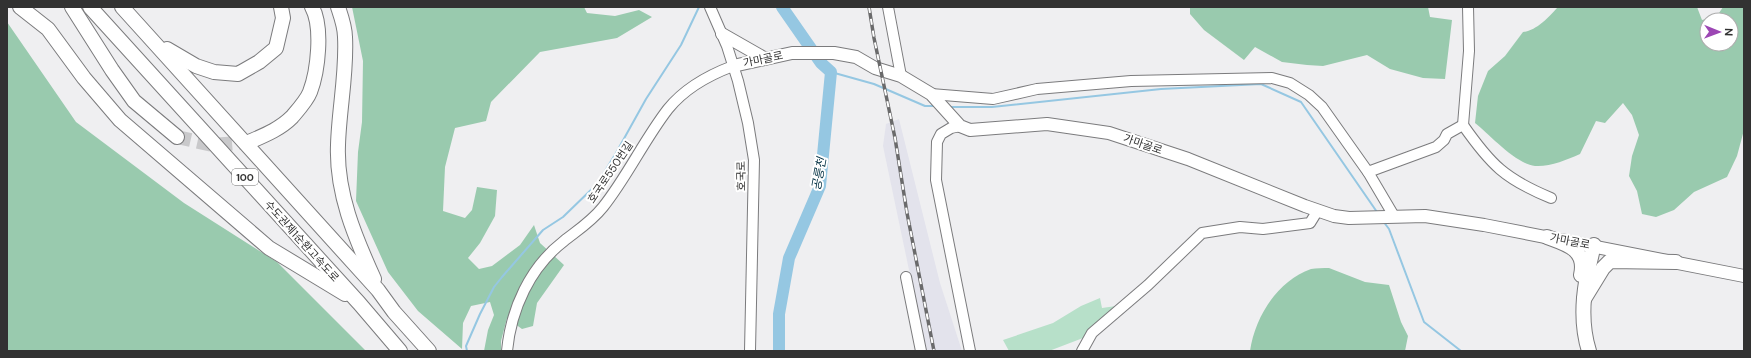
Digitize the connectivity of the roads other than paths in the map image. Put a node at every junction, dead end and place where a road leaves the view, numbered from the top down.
1 (20, 7) edge
2 (72, 7) edge
3 (90, 7) edge
4 (122, 7) edge
5 (281, 7) edge
6 (312, 7) edge
7 (338, 7) edge
8 (710, 7) edge
9 (888, 7) edge
10 (1468, 7) edge
11 (722, 34) junction
12 (152, 40) junction
13 (764, 58) junction
14 (733, 66) junction
15 (901, 76) junction
16 (931, 94) junction
17 (958, 124) junction
18 (1463, 125) junction
19 (177, 137) tunnel mouth
20 (250, 142) tunnel mouth
21 (1368, 172) junction
22 (1551, 198) dead end
23 (1318, 210) junction
24 (1394, 216) junction
25 (1547, 236) junction
26 (1594, 246) junction
27 (1676, 262) junction
28 (1744, 276) edge
29 (906, 277) dead end
30 (378, 290) junction
31 (1584, 299) junction
32 (359, 303) junction
33 (1588, 346) edge
34 (399, 350) edge
35 (429, 351) edge
36 (507, 351) edge
37 (750, 351) edge
38 (921, 351) edge
39 (970, 351) edge
40 (1082, 351) edge

1 - 32 highway
2 - 19 highway
3 - 32 highway, 수도권제1순환고속도로 / 100
4 - 12 highway, 100
5 - 12 highway
6 - 20 highway
7 - 30 highway
8 - 11 street, 호국로
9 - 15 street
10 - 18 street
11 - 13 main road
11 - 14 street, 호국로
12 - 30 highway, 100
13 - 14 main road, 가마골로
13 - 15 main road, 가마골로
14 - 36 street, 호국로550번길
14 - 37 street, 호국로
15 - 16 main road
16 - 17 main road
16 - 21 street
17 - 23 main road, 가마골로
17 - 39 street
18 - 21 street
18 - 22 street
21 - 24 street
23 - 24 main road, 가마골로
23 - 40 street
24 - 25 main road, 가마골로
25 - 26 main road, 가마골로
25 - 31 highway
26 - 27 main road, 가마골로
26 - 31 highway
27 - 28 main road, 가마골로
27 - 31 highway
29 - 38 street
30 - 35 highway, 100
31 - 33 highway
32 - 34 highway, 수도권제1순환고속도로 / 100

